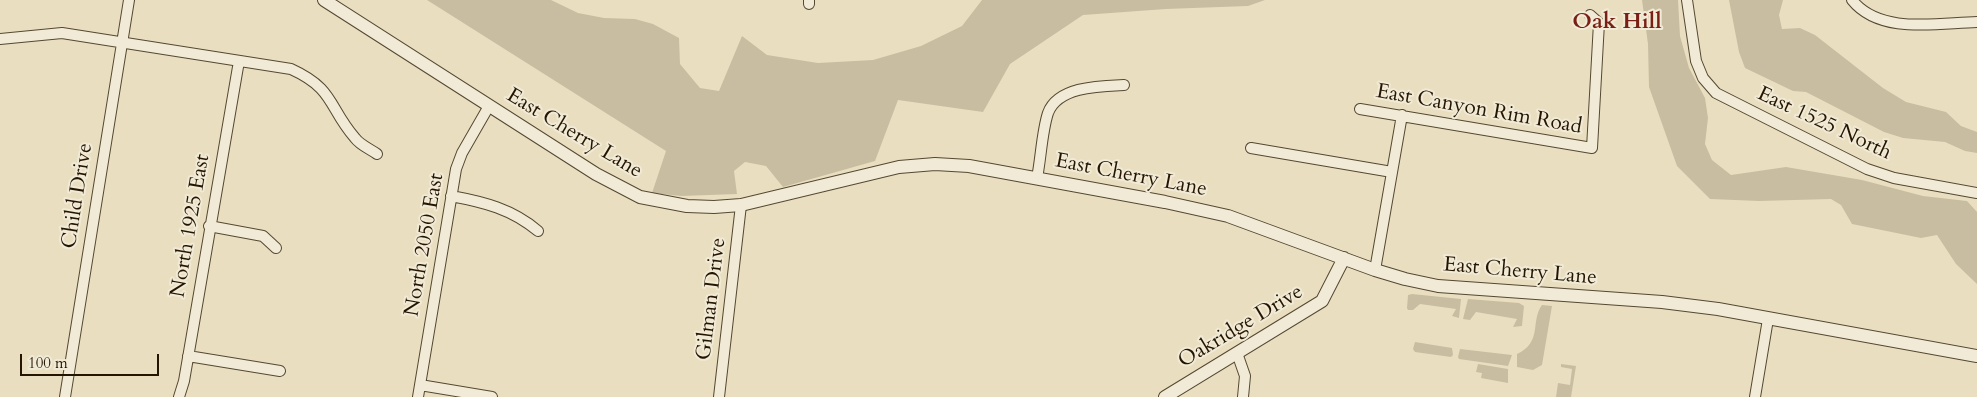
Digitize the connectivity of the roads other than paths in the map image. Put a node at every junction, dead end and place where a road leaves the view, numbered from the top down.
1 (128, 0) edge
2 (324, 0) edge
3 (1687, 0) edge
4 (1852, 0) edge
5 (1590, 15) dead end
6 (1977, 22) edge
7 (0, 39) edge
8 (122, 42) junction
9 (239, 61) junction
10 (1124, 85) dead end
11 (489, 106) junction
12 (1360, 109) dead end
13 (1402, 115) junction
14 (1251, 148) dead end
15 (377, 154) dead end
16 (1392, 172) junction
17 (1038, 178) junction
18 (1977, 193) edge
19 (451, 196) junction
20 (742, 204) junction
21 (210, 226) junction
22 (538, 231) dead end
23 (276, 248) dead end
24 (1344, 258) junction
25 (1374, 270) junction
26 (1768, 319) junction
27 (1237, 353) junction
28 (188, 356) junction
29 (1977, 356) edge
30 (280, 371) dead end
31 (420, 385) junction
32 (65, 397) edge
33 (179, 397) edge
34 (418, 397) edge
35 (492, 397) edge
36 (719, 397) edge
37 (1165, 397) edge
38 (1243, 397) edge
39 (1755, 397) edge

1 - 8 street, Child Drive
2 - 11 street, East Cherry Lane
3 - 18 street, East 1525 North
4 - 6 street
5 - 13 street, East Canyon Rim Road
7 - 8 street
8 - 9 street
8 - 32 street, Child Drive
9 - 15 street
9 - 21 street, North 1925 East
10 - 17 street
11 - 19 street, North 2050 East
11 - 20 street, East Cherry Lane
12 - 13 street, East Canyon Rim Road
13 - 16 street
14 - 16 street
16 - 25 street
17 - 20 street, East Cherry Lane
17 - 24 street, East Cherry Lane
19 - 22 street
19 - 31 street, North 2050 East
20 - 36 street, Gilman Drive
21 - 23 street
21 - 28 street, North 1925 East
24 - 25 street, East Cherry Lane
24 - 27 street, Oakridge Drive
25 - 26 street, East Cherry Lane
26 - 29 street, East Cherry Lane
26 - 39 street
27 - 37 street, Oakridge Drive
27 - 38 street
28 - 30 street
28 - 33 street, North 1925 East
31 - 34 street, North 2050 East
31 - 35 street

